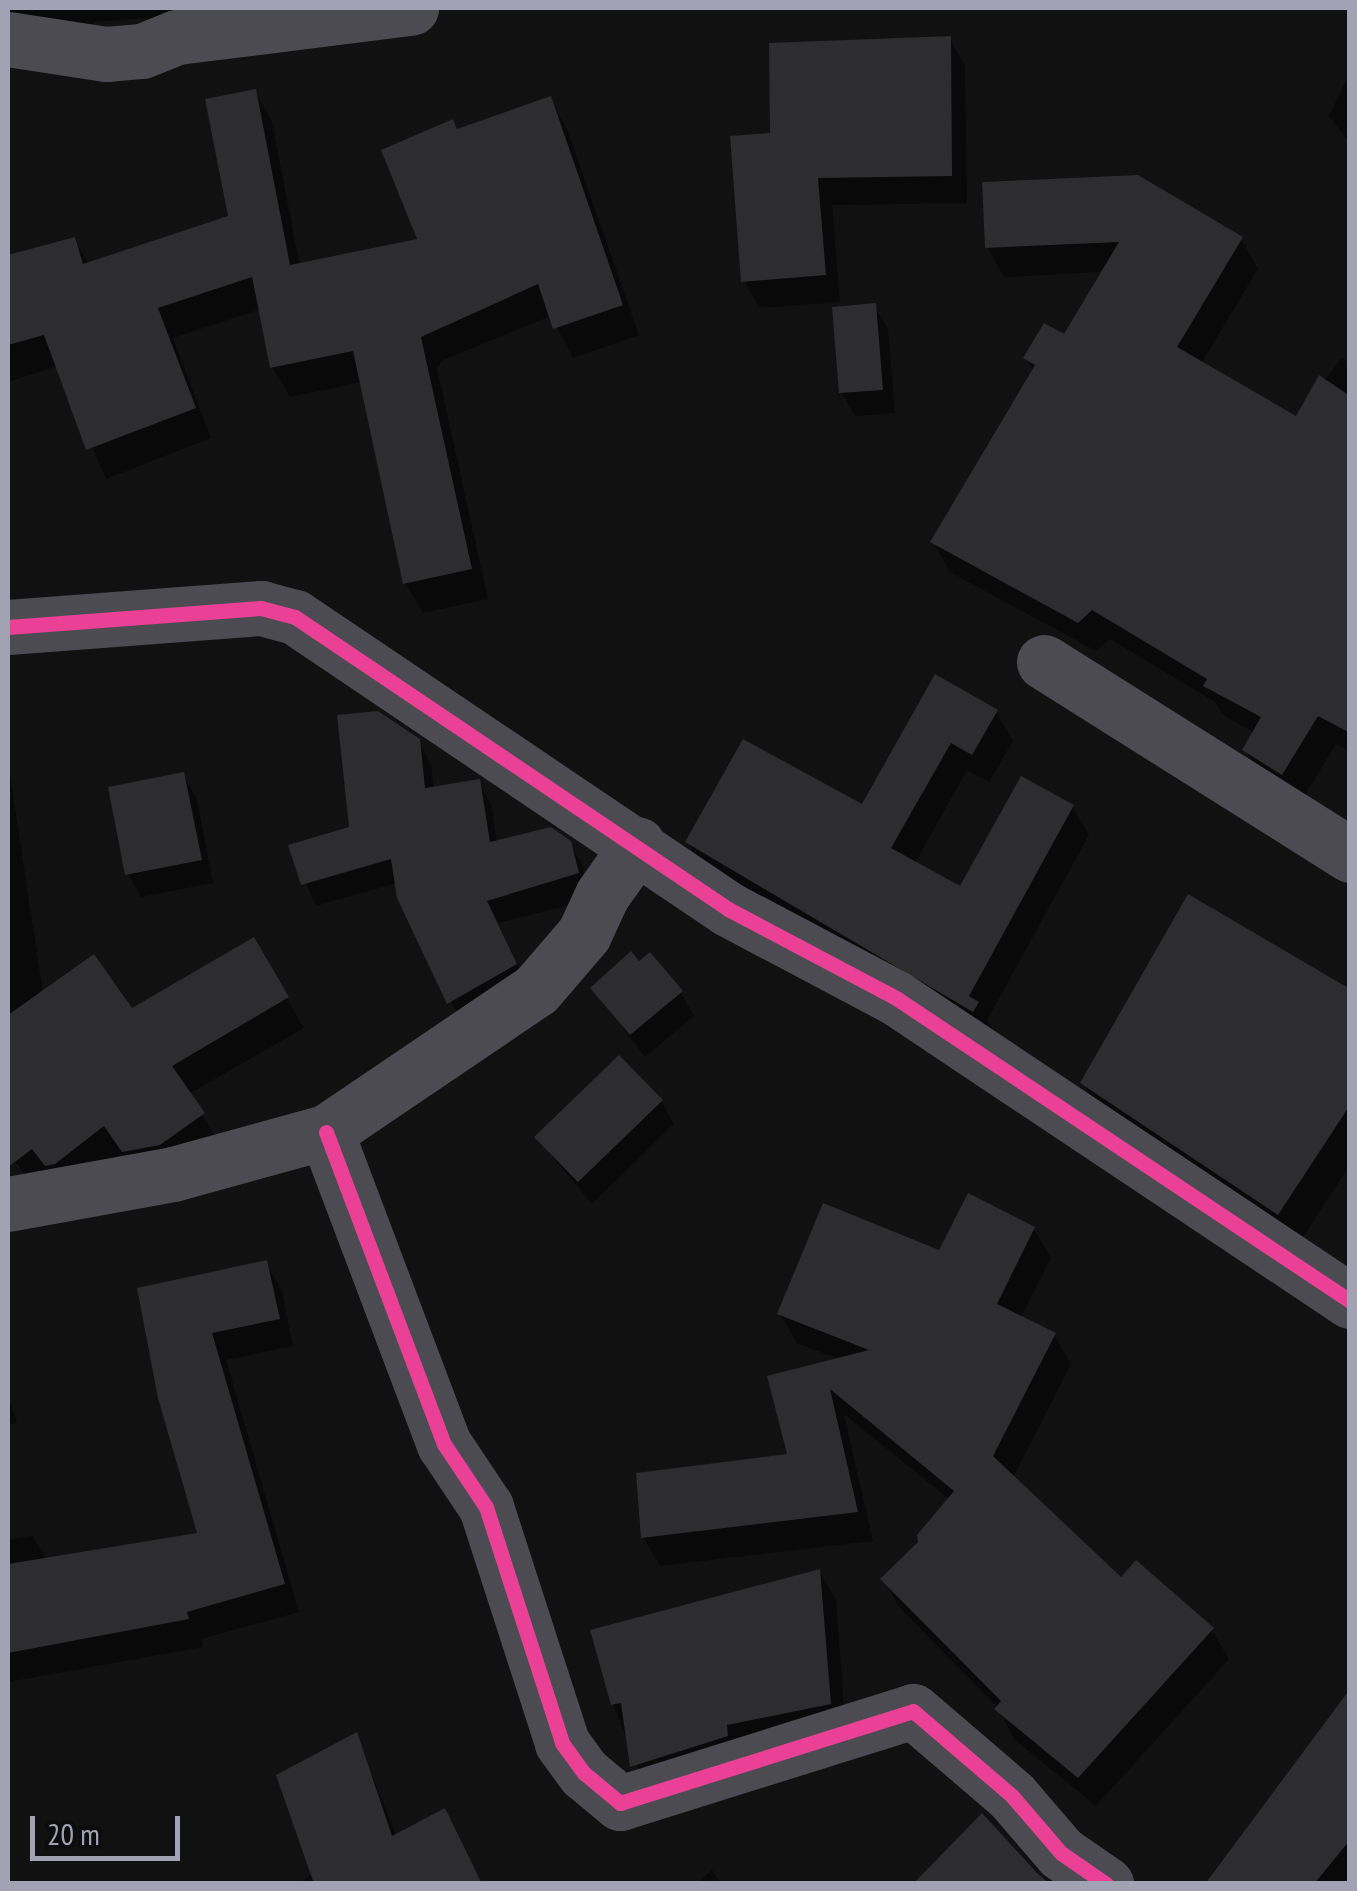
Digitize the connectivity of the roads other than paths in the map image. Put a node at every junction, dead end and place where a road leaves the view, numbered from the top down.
1 (411, 8) edge
2 (8, 39) edge
3 (8, 627) edge
4 (1044, 662) dead end
5 (638, 844) junction
6 (1350, 855) edge
7 (326, 1132) junction
8 (8, 1204) edge
9 (1350, 1300) edge
10 (1106, 1884) edge

1 - 2 street
3 - 5 street
4 - 6 street
5 - 7 street
5 - 9 street
7 - 8 street
7 - 10 street

